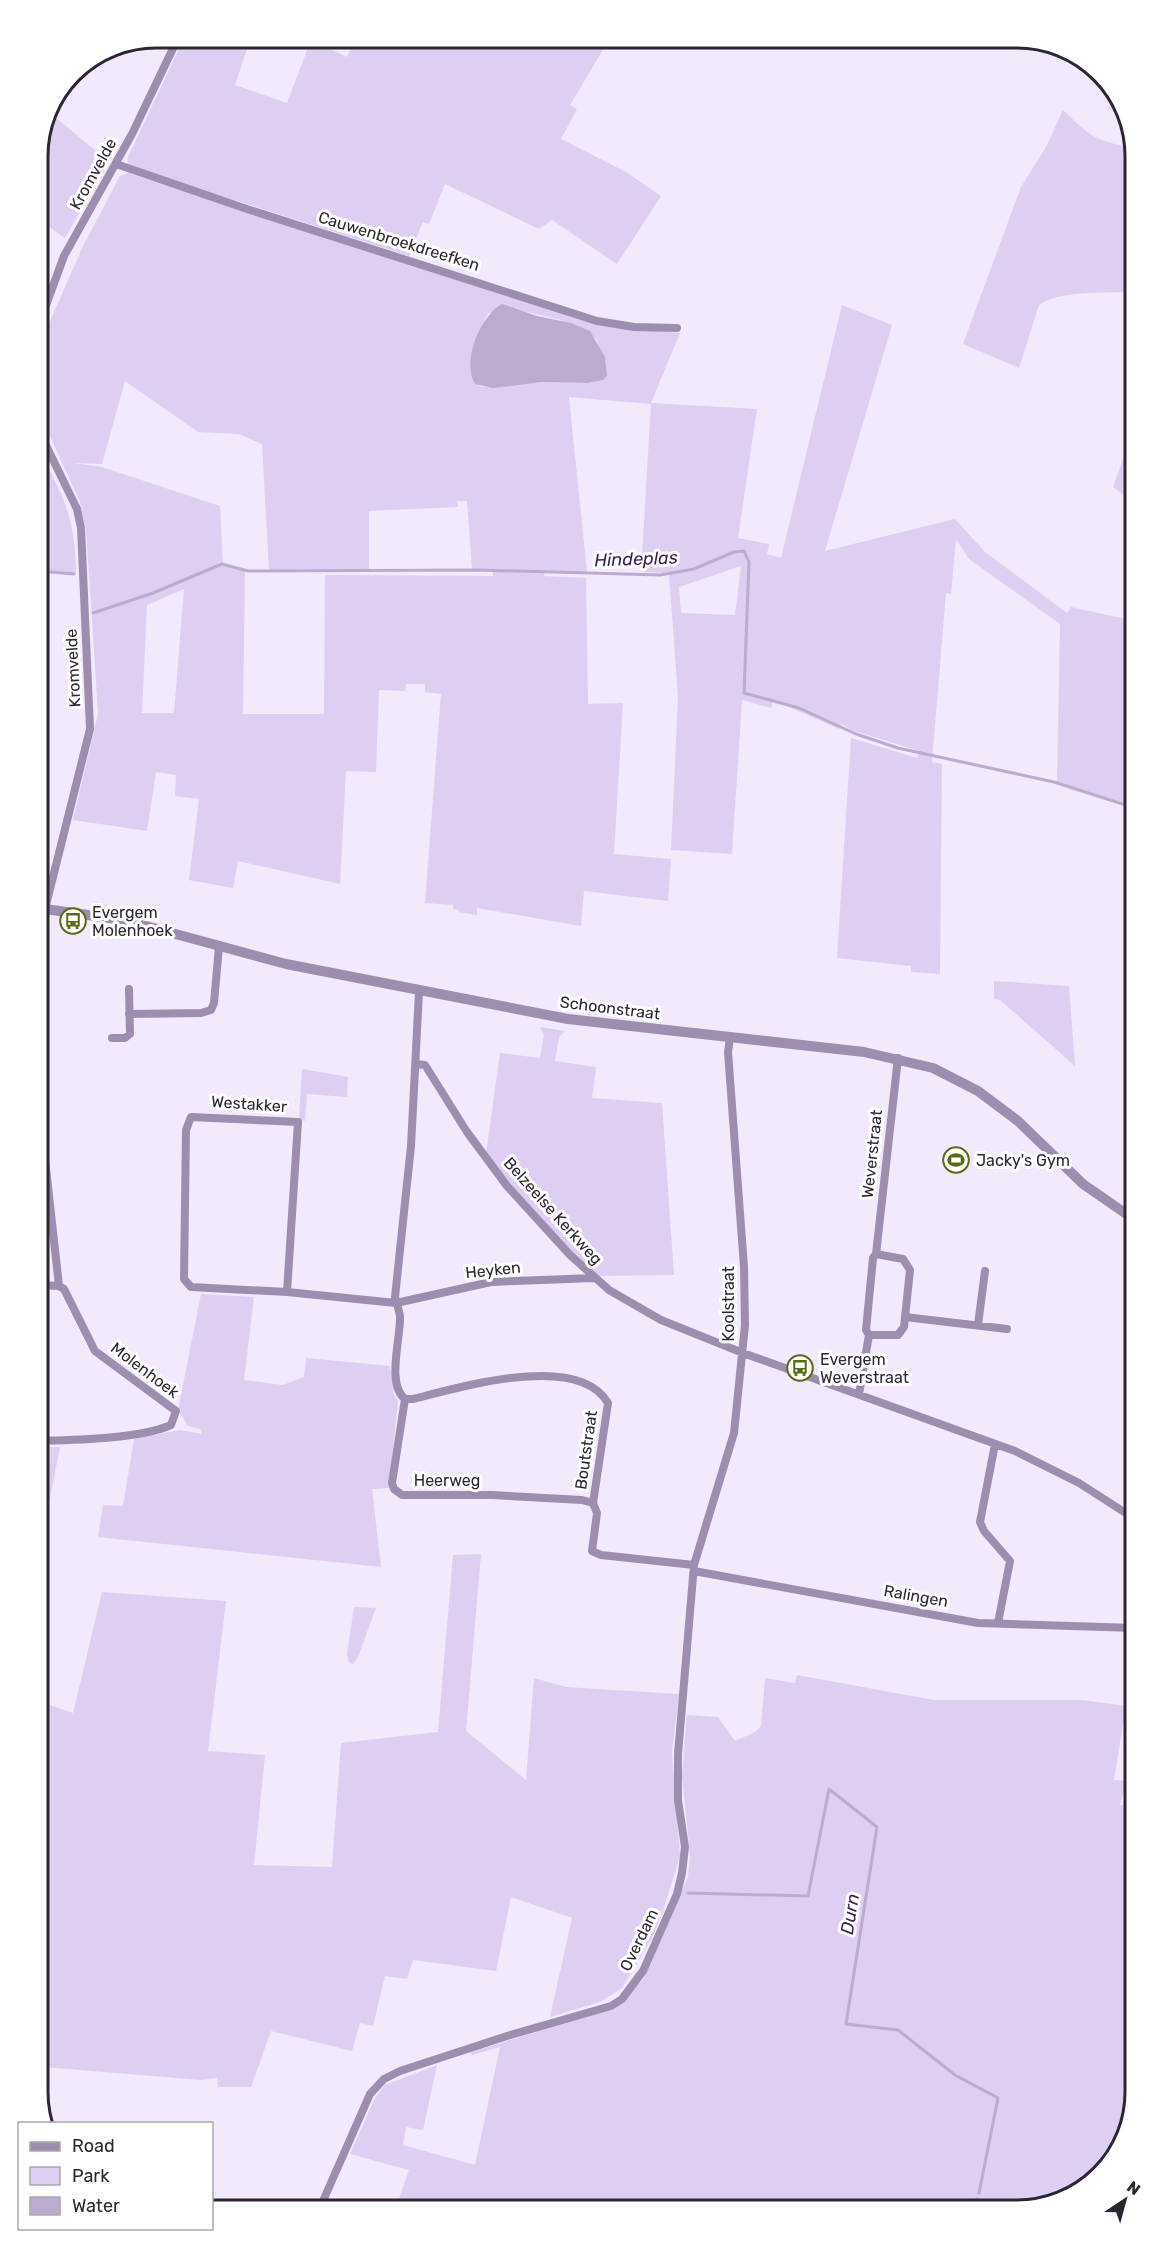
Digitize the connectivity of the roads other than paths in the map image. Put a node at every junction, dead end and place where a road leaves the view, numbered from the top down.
1 (173, 48) edge
2 (116, 164) junction
3 (48, 300) edge
4 (677, 328) dead end
5 (48, 450) edge
6 (48, 883) edge
7 (48, 909) edge
8 (219, 946) junction
9 (129, 989) dead end
10 (419, 992) junction
11 (129, 1014) junction
12 (112, 1038) dead end
13 (730, 1038) junction
14 (898, 1058) junction
15 (416, 1064) junction
16 (48, 1186) edge
17 (1125, 1213) edge
18 (876, 1254) junction
19 (985, 1271) dead end
20 (594, 1278) junction
21 (48, 1285) edge
22 (59, 1286) junction
23 (287, 1292) junction
24 (396, 1303) junction
25 (905, 1317) junction
26 (978, 1325) junction
27 (1007, 1329) dead end
28 (869, 1335) junction
29 (743, 1353) junction
30 (859, 1394) junction
31 (405, 1399) junction
32 (48, 1441) edge
33 (995, 1444) junction
34 (593, 1503) junction
35 (1125, 1512) edge
36 (694, 1568) junction
37 (998, 1623) junction
38 (1125, 1628) edge
39 (323, 2200) edge

1 - 2 street, Kromvelde
2 - 3 street, Kromvelde
2 - 4 street, Cauwenbroekdreefken
5 - 6 street, Kromvelde
7 - 8 street, Schoonstraat
8 - 10 street, Schoonstraat
8 - 11 street
9 - 11 street
10 - 13 street, Schoonstraat
10 - 15 street
11 - 12 street
13 - 14 street, Schoonstraat
13 - 29 street, Koolstraat
14 - 17 street, Schoonstraat
14 - 18 street, Weverstraat
15 - 20 street, Belzeelse Kerkweg
15 - 24 street
16 - 22 street, Molenhoek
18 - 25 street
18 - 28 street, Weverstraat
19 - 26 street
20 - 24 street, Heyken
20 - 29 street, Belzeelse Kerkweg
21 - 22 street
22 - 32 street, Molenhoek
23 - 23 street, Westakker
23 - 24 street
24 - 31 street
25 - 26 street
25 - 28 street
26 - 27 street
28 - 30 street, Weverstraat
29 - 30 street, Belzeelse Kerkweg
29 - 36 street, Koolstraat
30 - 33 street, Belzeelse Kerkweg
31 - 34 street, Heerweg
31 - 34 street, Boutstraat
33 - 35 street, Belzeelse Kerkweg
33 - 37 street
34 - 36 street, Boutstraat
36 - 37 street, Ralingen
36 - 39 street, Overdam
37 - 38 street, Ralingen

